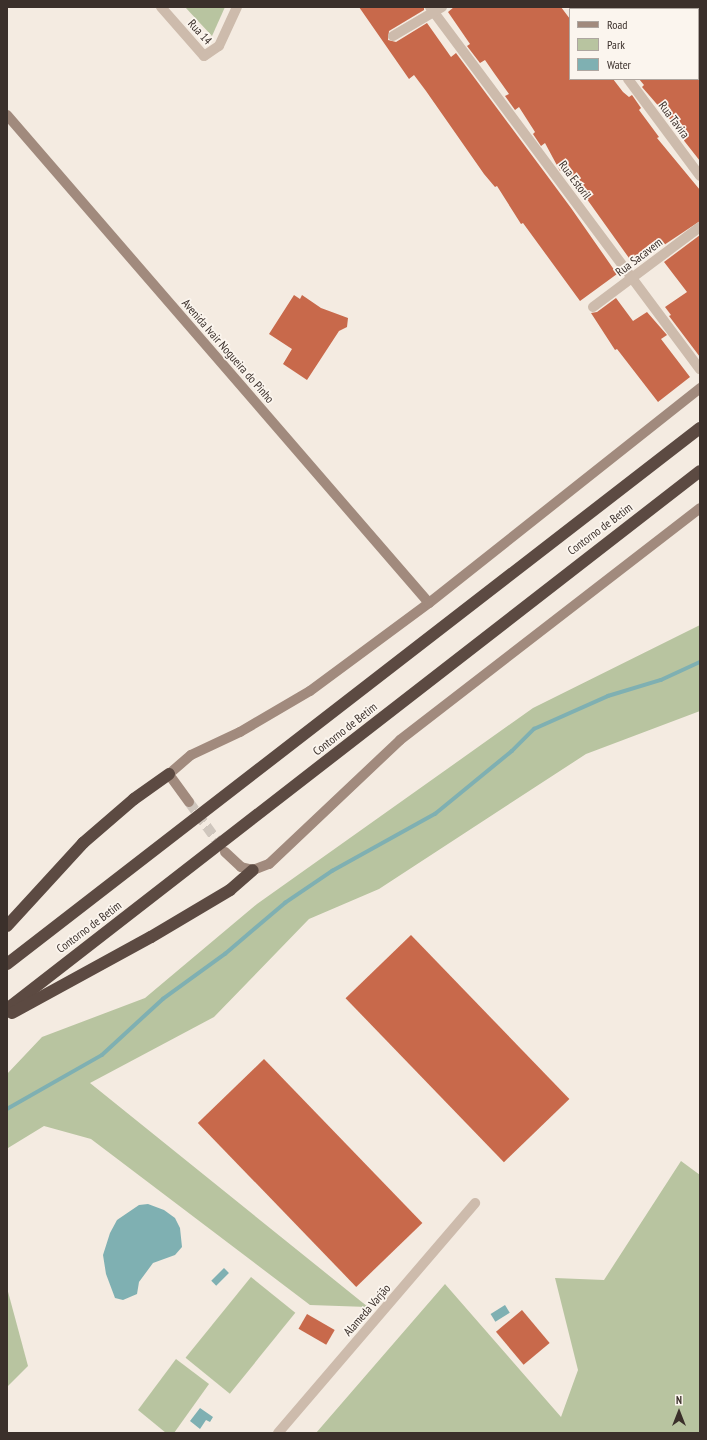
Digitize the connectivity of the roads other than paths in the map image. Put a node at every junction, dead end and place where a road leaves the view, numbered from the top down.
1 (161, 7) edge
2 (238, 7) edge
3 (435, 9) edge
4 (392, 36) dead end
5 (629, 80) edge
6 (7, 115) edge
7 (700, 176) edge
8 (700, 227) edge
9 (632, 278) junction
10 (593, 307) dead end
11 (700, 369) edge
12 (700, 388) edge
13 (700, 428) edge
14 (700, 470) edge
15 (700, 508) edge
16 (429, 603) junction
17 (169, 774) junction
18 (189, 802) tunnel mouth
19 (226, 852) tunnel mouth
20 (253, 870) junction
21 (7, 926) edge
22 (7, 964) edge
23 (7, 1009) edge
24 (7, 1015) edge
25 (475, 1203) dead end
26 (278, 1433) edge

1 - 2 street, Rua 14
3 - 4 street
3 - 9 street, Rua Estoril
5 - 7 street, Rua Tavira
6 - 16 street, Avenida Ivair Nogueira do Pinho
8 - 9 street, Rua Sacavem
9 - 10 street, Rua Sacavem
9 - 11 street, Rua Estoril
12 - 16 street
13 - 22 highway, Contorno de Betim
14 - 23 highway, Contorno de Betim
15 - 20 street
16 - 17 street
17 - 18 street
17 - 21 highway
19 - 20 street
20 - 24 highway
25 - 26 street, Alameda Varjão

